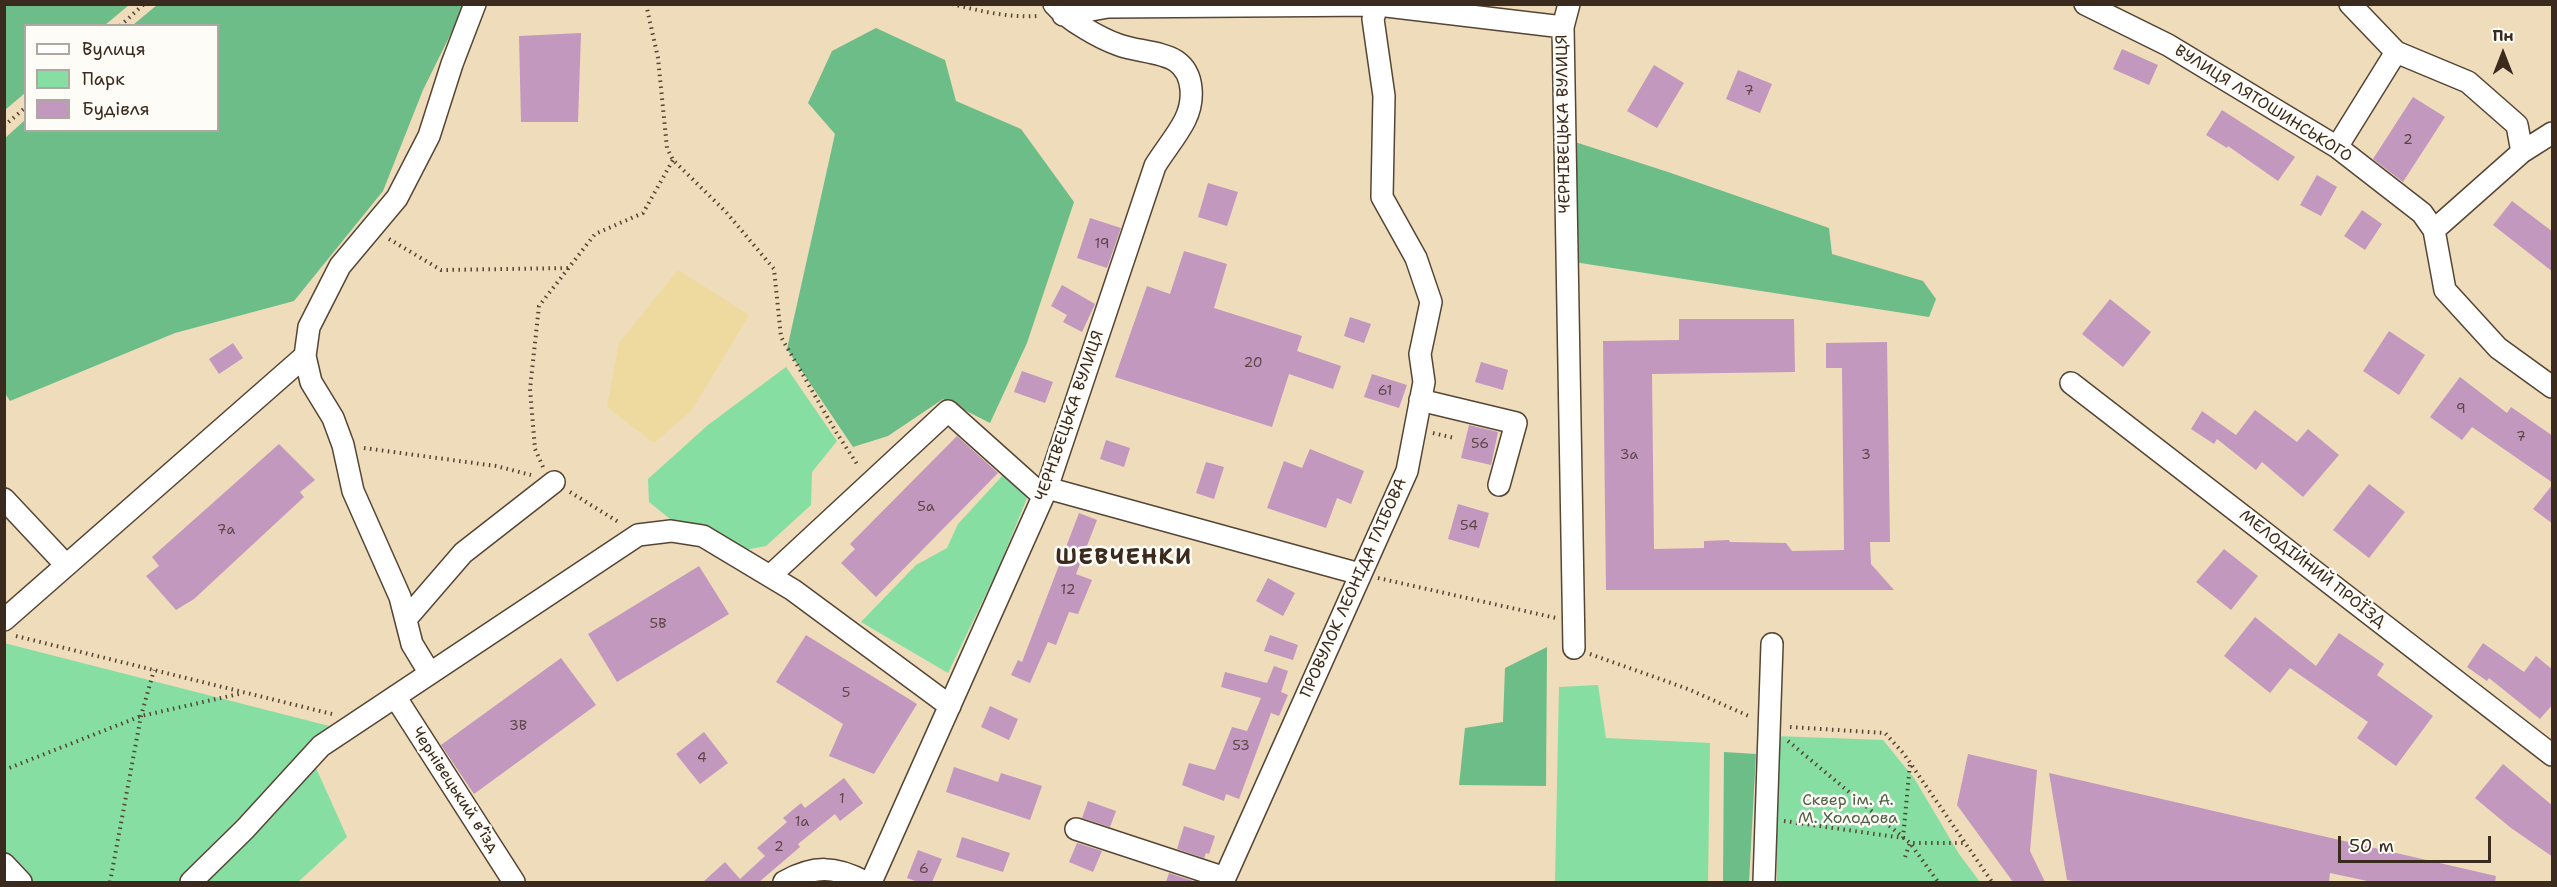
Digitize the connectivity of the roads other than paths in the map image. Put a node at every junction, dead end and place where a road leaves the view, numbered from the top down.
1 (475, 4) edge
2 (1569, 4) edge
3 (2085, 4) edge
4 (2350, 4) edge
5 (1378, 5) edge
6 (1058, 10) edge
7 (1563, 27) junction
8 (2396, 52) junction
9 (2553, 133) edge
10 (2337, 147) junction
11 (2522, 152) junction
12 (2434, 230) junction
13 (305, 356) junction
14 (2071, 383) dead end
15 (2553, 387) edge
16 (1420, 400) junction
17 (554, 482) road end
18 (1499, 485) dead end
19 (1045, 492) junction
20 (4, 500) edge
21 (66, 566) junction
22 (1360, 574) junction
23 (770, 576) junction
24 (406, 619) junction
25 (4, 620) edge
26 (1772, 644) dead end
27 (1574, 648) road end
28 (429, 672) junction
29 (396, 698) junction
30 (950, 706) junction
31 (2553, 755) edge
32 (1076, 829) dead end
33 (4, 864) edge
34 (1224, 880) edge
35 (21, 882) edge
36 (191, 882) edge
37 (514, 882) edge
38 (784, 882) edge
39 (865, 882) edge
40 (871, 882) edge
41 (1764, 882) edge

1 - 13 street
2 - 7 street
3 - 10 street, ВУЛИЦЯ ЛЯТОШИНСЬКОГО
4 - 8 street
5 - 6 street, ЧЕРНІВЕЦЬКА ВУЛИЦЯ
5 - 7 street, ЧЕРНІВЕЦЬКА ВУЛИЦЯ
5 - 16 street, ПРОВУЛОК ЛЕОНІДА ГЛІБОВА
6 - 19 street, ЧЕРНІВЕЦЬКА ВУЛИЦЯ
7 - 27 street, ЧЕРНІВЕЦЬКА ВУЛИЦЯ
8 - 10 street
8 - 11 street
9 - 11 street
10 - 12 street, ВУЛИЦЯ ЛЯТОШИНСЬКОГО
11 - 12 street
12 - 15 street
13 - 21 street
13 - 24 street
14 - 31 street, МЕЛОДІЙНИЙ ПРОЇЗД
16 - 18 street
16 - 22 street, ПРОВУЛОК ЛЕОНІДА ГЛІБОВА
17 - 24 street
19 - 22 street
19 - 23 street
19 - 30 street, ЧЕРНІВЕЦЬКА ВУЛИЦЯ
20 - 21 street
21 - 25 street
22 - 34 street, ПРОВУЛОК ЛЕОНІДА ГЛІБОВА
23 - 28 street
23 - 30 street
24 - 28 street
26 - 41 street
28 - 29 street
29 - 36 street
29 - 37 street, Чернівецький вʼїзд
30 - 40 street, ЧЕРНІВЕЦЬКА ВУЛИЦЯ
32 - 34 street
33 - 35 street
38 - 39 street

